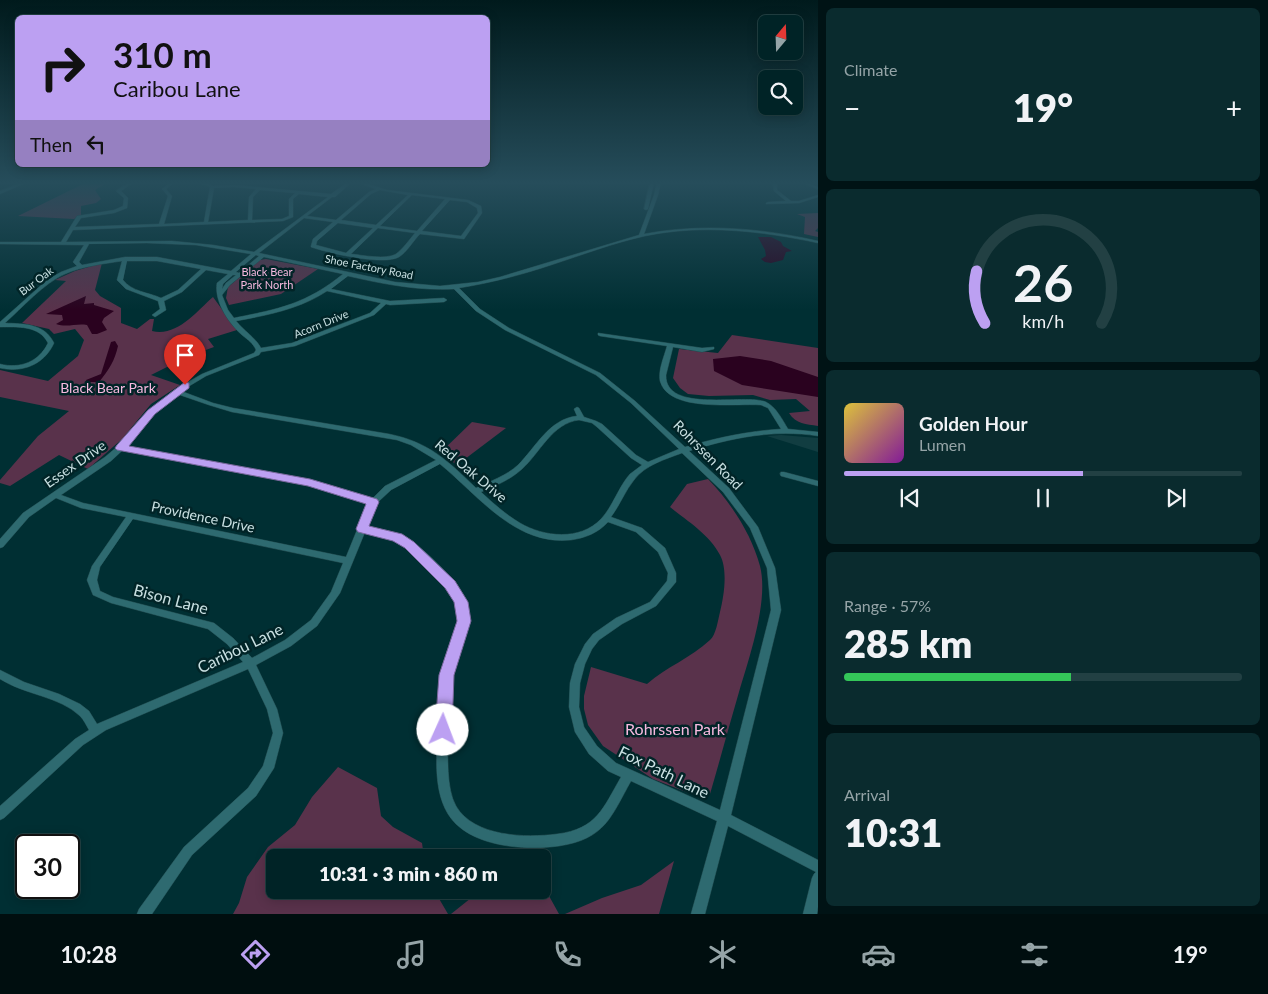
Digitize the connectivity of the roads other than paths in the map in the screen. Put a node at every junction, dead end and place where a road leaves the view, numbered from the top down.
1 (75, 225) edge
2 (181, 225) edge
3 (295, 225) edge
4 (297, 225) edge
5 (333, 225) edge
6 (361, 225) edge
7 (378, 225) edge
8 (425, 225) edge
9 (473, 225) edge
10 (161, 226) joint
11 (644, 226) edge
12 (376, 227) junction
13 (72, 229) junction
14 (419, 232) junction
15 (641, 236) junction
16 (818, 242) edge
17 (87, 243) junction
18 (3, 244) edge
19 (63, 244) junction
20 (0, 247) edge
21 (254, 254) junction
22 (348, 254) junction
23 (261, 256) junction
24 (125, 259) junction
25 (81, 267) junction
26 (204, 269) junction
27 (231, 273) junction
28 (238, 274) junction
29 (347, 274) junction
30 (455, 287) junction
31 (329, 290) junction
32 (219, 296) junction
33 (160, 300) junction
34 (444, 300) dead end
35 (385, 302) junction
36 (155, 315) dead end
37 (234, 320) junction
38 (600, 334) dead end
39 (670, 345) junction
40 (712, 348) dead end
41 (259, 350) junction
42 (0, 366) edge
43 (176, 391) junction
44 (578, 409) dead end
45 (582, 418) junction
46 (786, 431) junction
47 (818, 434) edge
48 (121, 448) junction
49 (684, 449) junction
50 (441, 460) junction
51 (648, 465) junction
52 (784, 474) dead end
53 (818, 484) edge
54 (476, 491) junction
55 (54, 495) junction
56 (373, 502) junction
57 (131, 516) junction
58 (608, 519) junction
59 (362, 529) junction
60 (0, 545) edge
61 (348, 561) junction
62 (250, 663) junction
63 (0, 674) edge
64 (95, 731) junction
65 (628, 775) junction
66 (0, 814) edge
67 (724, 818) junction
68 (818, 867) edge
69 (818, 878) edge
70 (144, 914) edge
71 (698, 914) edge
72 (810, 914) edge

1 - 13 street
2 - 10 street
3 - 21 street
4 - 23 street
5 - 22 street
6 - 12 street
7 - 12 street
8 - 14 street
9 - 14 street
10 - 13 street
11 - 15 street
12 - 14 street
12 - 22 street
13 - 19 street
14 - 22 street
15 - 16 street, Shoe Factory Road
15 - 30 street, Shoe Factory Road
17 - 19 street, Shoe Factory Road
17 - 21 street, Shoe Factory Road
17 - 25 street
18 - 19 street, Shoe Factory Road
18 - 20 street
21 - 23 street, Shoe Factory Road
21 - 27 street
23 - 28 street
23 - 29 street, Shoe Factory Road
24 - 25 street, Bur Oak
24 - 26 street, Bur Oak
24 - 33 street
25 - 42 street, Bur Oak
26 - 27 street, Bur Oak
26 - 33 street
27 - 28 street, Bur Oak
27 - 32 street
28 - 32 street
29 - 30 street, Shoe Factory Road
29 - 31 street
30 - 49 street, Rohrssen Road
31 - 35 street
31 - 37 street
32 - 37 street
33 - 36 street
34 - 35 street
35 - 41 street, Acorn Drive
37 - 41 street
38 - 39 street
39 - 40 street
39 - 46 street
41 - 43 street, Essex Drive
43 - 48 street, Essex Drive
43 - 50 street, Red Oak Drive
44 - 45 street
45 - 51 street
45 - 54 street
46 - 47 street, Red Oak Drive
46 - 49 street, Red Oak Drive
48 - 55 street, Essex Drive
48 - 56 street
49 - 51 street, Red Oak Drive
49 - 67 street, Rohrssen Road
50 - 54 street, Red Oak Drive
50 - 56 street, Caribou Lane
51 - 58 street, Red Oak Drive
52 - 53 street
54 - 58 street, Red Oak Drive
55 - 57 street, Providence Drive
55 - 60 street, Essex Drive
56 - 59 street, Caribou Lane
57 - 61 street, Providence Drive
57 - 62 street, Bison Lane
58 - 65 street, Fox Path Lane
59 - 61 street, Caribou Lane
59 - 65 street
61 - 62 street, Caribou Lane
62 - 64 street, Caribou Lane
62 - 70 street, Bison Lane
63 - 64 street
64 - 66 street, Caribou Lane
65 - 67 street, Fox Path Lane
67 - 68 street, Fox Path Lane
67 - 71 street, Rohrssen Road
69 - 72 street

